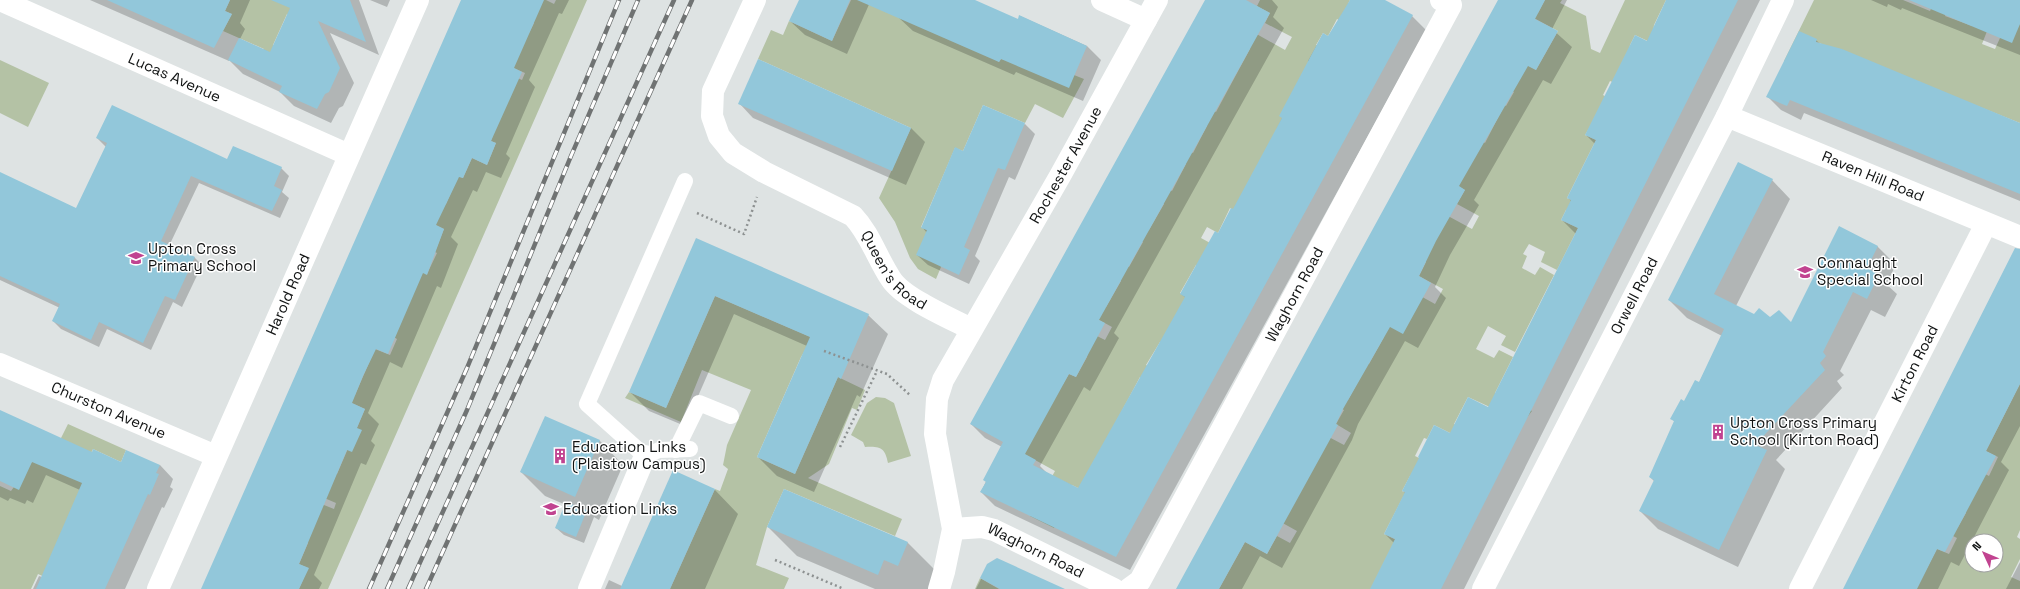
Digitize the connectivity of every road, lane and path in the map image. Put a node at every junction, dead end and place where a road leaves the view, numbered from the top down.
1 (0, 0) edge
2 (418, 0) edge
3 (755, 0) edge
4 (1102, 0) edge
5 (1157, 0) edge
6 (1441, 0) edge
7 (1783, 0) edge
8 (1146, 20) junction
9 (1727, 116) junction
10 (349, 154) junction
11 (764, 172) junction
12 (685, 181) dead end
13 (670, 215) junction
14 (1986, 224) junction
15 (2020, 237) edge
16 (972, 329) junction
17 (824, 350) dead end
18 (0, 364) edge
19 (877, 371) junction
20 (731, 416) dead end
21 (935, 417) junction
22 (840, 448) dead end
23 (216, 456) junction
24 (645, 456) junction
25 (953, 529) junction
26 (775, 560) dead end
27 (158, 589) edge
28 (589, 589) edge
29 (844, 589) edge
30 (939, 589) edge
31 (1114, 589) edge
32 (1129, 589) edge
33 (1483, 589) edge
34 (1800, 589) edge

1 - 10 street, Lucas Avenue
2 - 10 street, Harold Road
3 - 11 street, Queen's Road
4 - 8 street
5 - 8 street, Rochester Avenue
6 - 32 street, Waghorn Road
7 - 9 street, Orwell Road
8 - 16 street, Rochester Avenue
9 - 14 street, Raven Hill Road
9 - 33 street, Orwell Road
10 - 23 street, Harold Road
11 - 13 path
11 - 16 street, Queen's Road
12 - 13 lane
13 - 24 lane
14 - 15 street, Raven Hill Road
14 - 34 street, Kirton Road
16 - 21 street
17 - 19 path
18 - 23 street, Churston Avenue
19 - 21 path
19 - 22 path
20 - 24 lane
21 - 25 street
23 - 27 street, Harold Road
24 - 28 street
25 - 30 street
25 - 31 street, Waghorn Road
26 - 29 path

